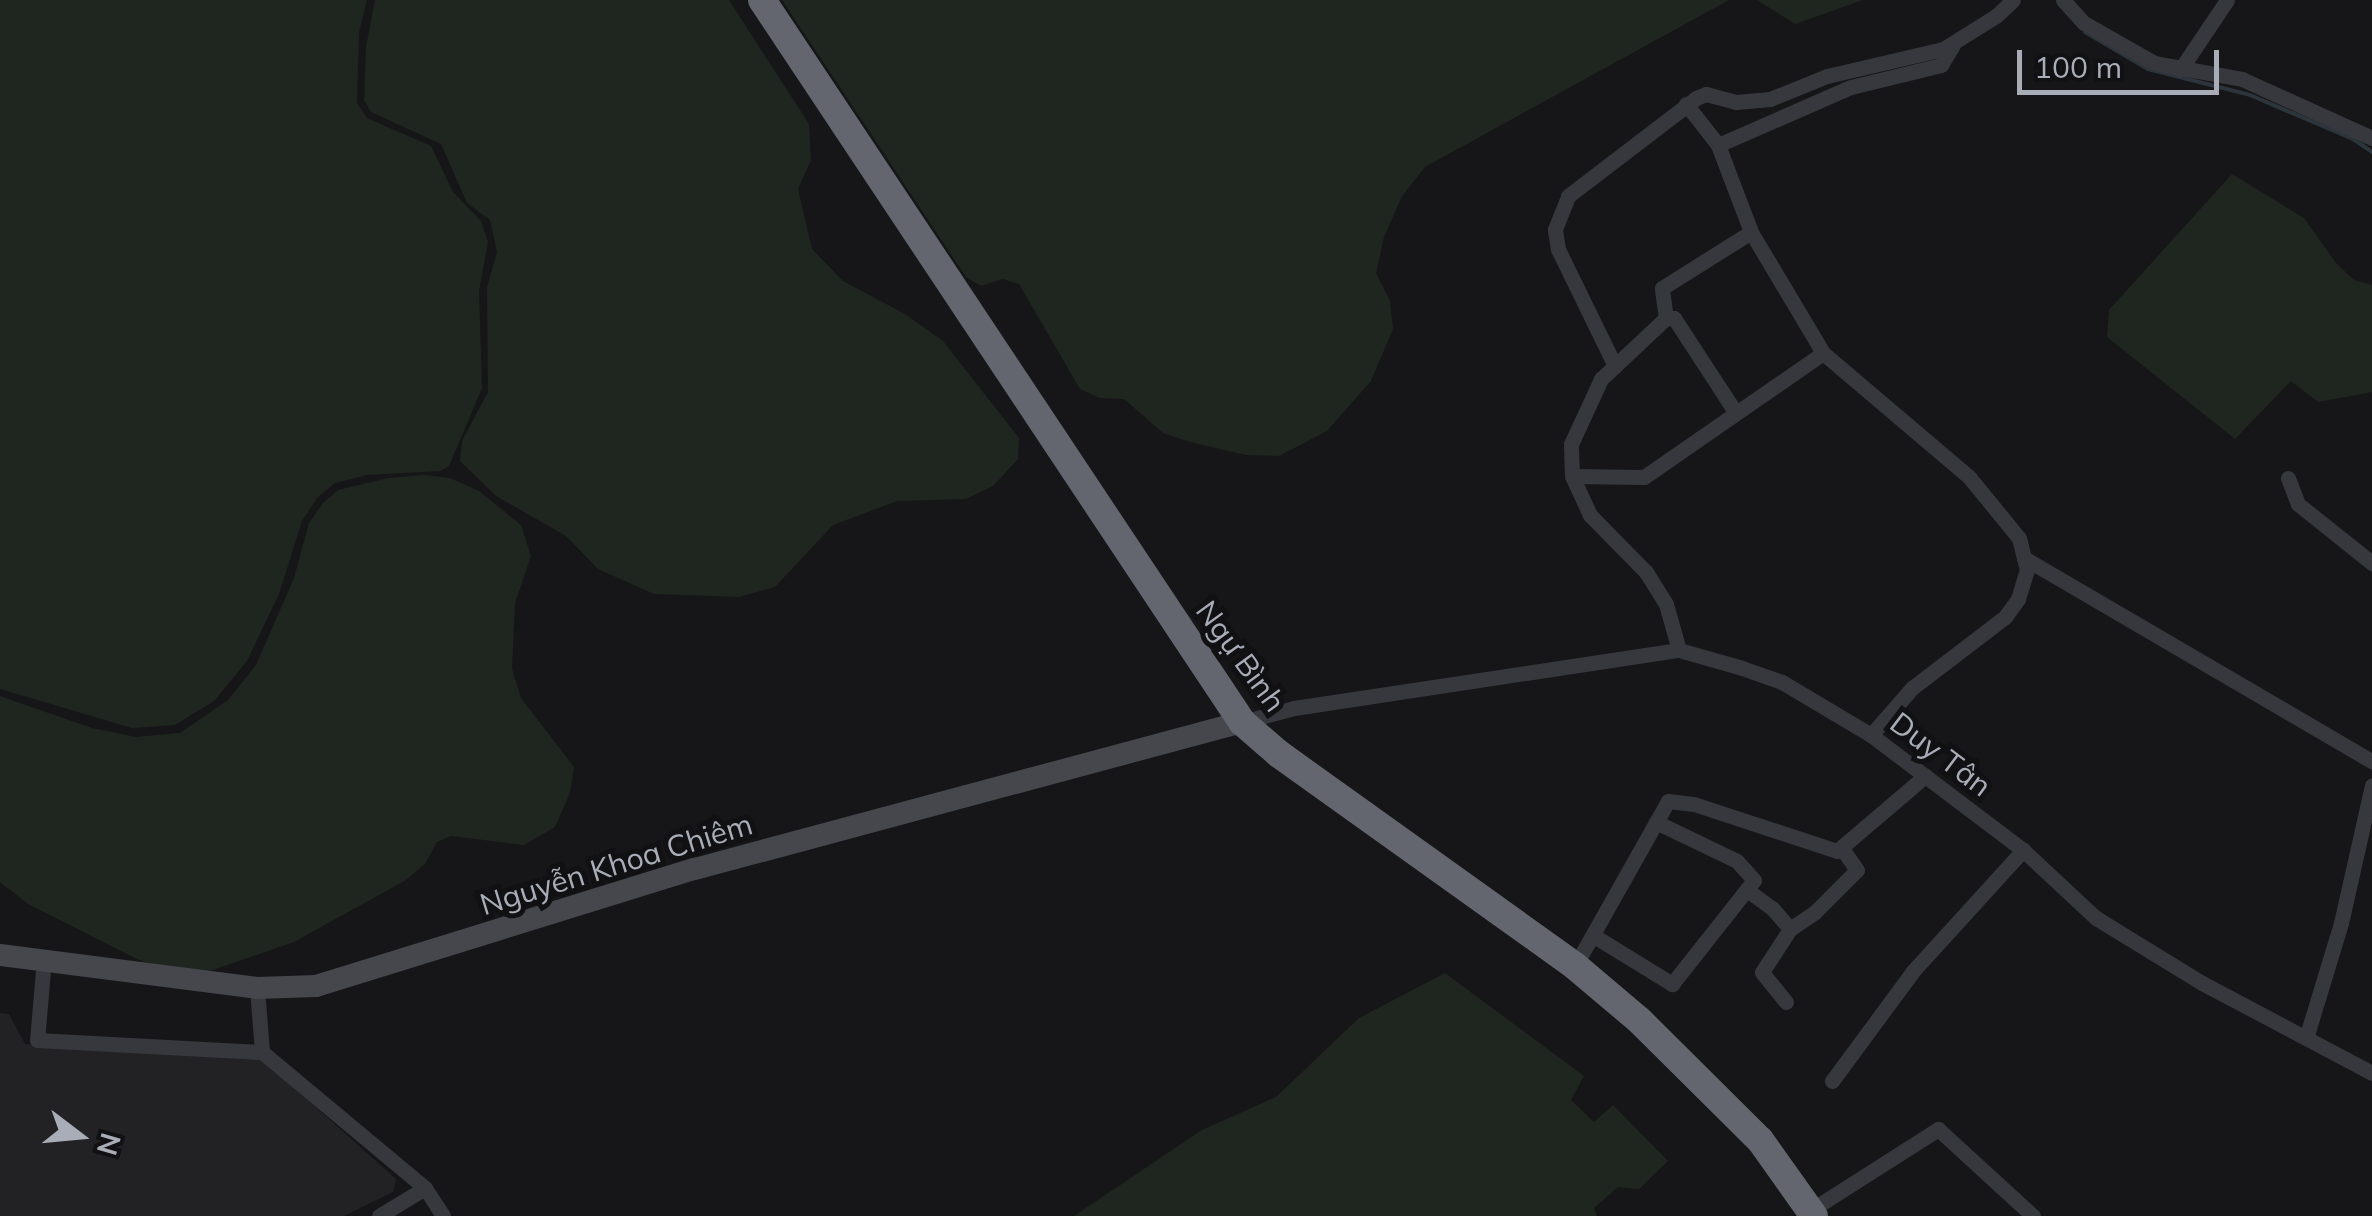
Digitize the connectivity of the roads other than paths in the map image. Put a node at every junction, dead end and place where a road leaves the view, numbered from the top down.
1 (762, 0) edge
2 (2013, 0) edge
3 (2063, 0) edge
4 (2226, 0) edge
5 (1954, 44) junction
6 (2180, 70) junction
7 (1686, 104) junction
8 (2372, 138) edge
9 (1718, 145) junction
10 (1752, 232) junction
11 (1666, 318) junction
12 (1823, 354) junction
13 (1615, 366) junction
14 (1736, 413) junction
15 (1572, 476) junction
16 (2288, 478) dead end
17 (2024, 558) junction
18 (2372, 563) edge
19 (1679, 650) junction
20 (1242, 722) junction
21 (1871, 735) junction
22 (2372, 761) edge
23 (1925, 776) junction
24 (2371, 794) edge
25 (1656, 822) junction
26 (1842, 850) junction
27 (2024, 850) junction
28 (1747, 890) junction
29 (1790, 929) junction
30 (1594, 936) junction
31 (0, 955) edge
32 (44, 959) junction
33 (1575, 966) junction
34 (257, 988) junction
35 (1786, 1002) dead end
36 (2307, 1035) junction
37 (262, 1052) junction
38 (2372, 1073) edge
39 (1832, 1081) dead end
40 (425, 1188) junction
41 (1812, 1213) edge
42 (379, 1216) edge
43 (443, 1216) edge
44 (2033, 1216) edge

1 - 20 highway, Ngự Bình
2 - 5 street
3 - 6 street
4 - 6 street
5 - 7 street
5 - 9 street
6 - 8 street
7 - 9 street
7 - 13 street
9 - 10 street
10 - 11 street
10 - 12 street
11 - 13 street
11 - 14 street
12 - 14 street
12 - 17 street
13 - 15 street
14 - 15 street
15 - 19 street
16 - 18 street
17 - 21 street
17 - 22 street
19 - 20 street, Duy Tân
19 - 21 street, Duy Tân
20 - 33 highway, Ngự Bình
20 - 34 street, Nguyễn Khoa Chiêm
21 - 23 street, Duy Tân
23 - 26 street
23 - 27 street, Duy Tân
24 - 36 street
25 - 26 street
25 - 28 street
25 - 30 street
26 - 29 street
27 - 36 street, Duy Tân
27 - 39 street
28 - 29 street
28 - 30 street
29 - 35 street
30 - 33 street
31 - 32 street, Nguyễn Khoa Chiêm
32 - 34 street, Nguyễn Khoa Chiêm
32 - 37 street
33 - 41 highway, Ngự Bình
34 - 37 street
36 - 38 street, Duy Tân
37 - 40 street
40 - 42 street
40 - 43 street
41 - 44 street

